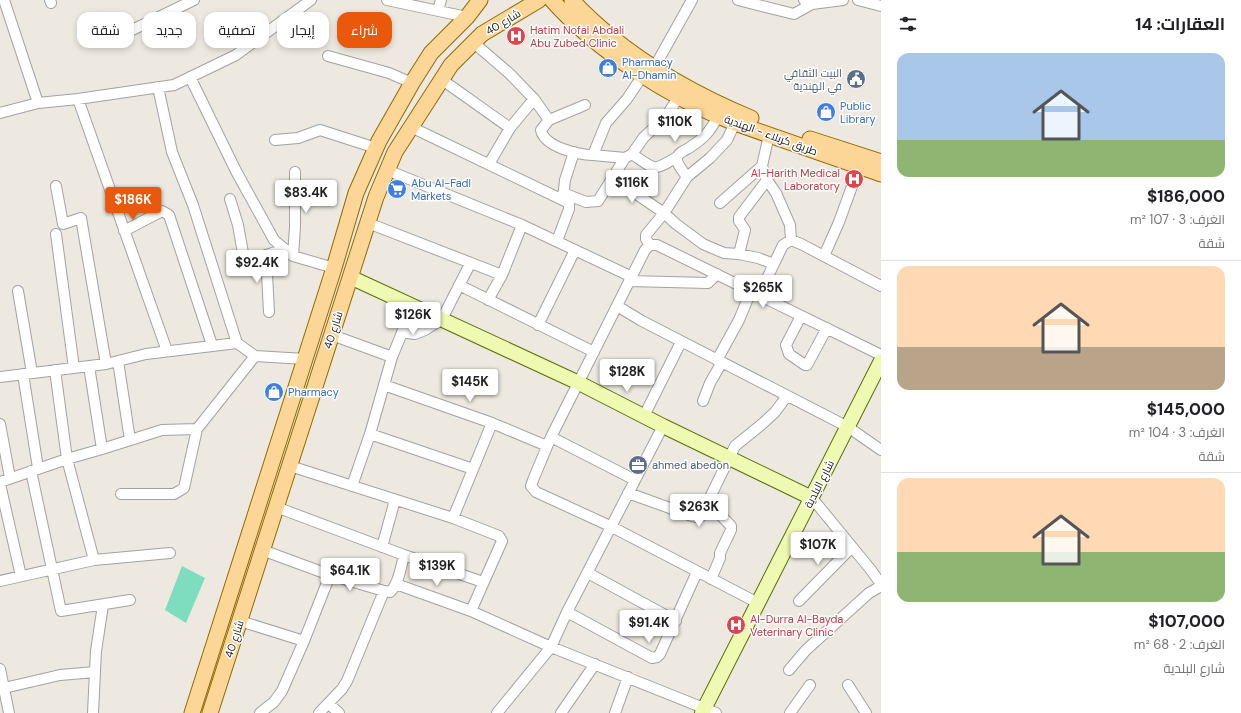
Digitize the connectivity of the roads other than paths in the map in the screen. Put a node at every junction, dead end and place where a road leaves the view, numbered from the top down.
1 (4, 0) edge
2 (194, 0) edge
3 (311, 0) edge
4 (387, 0) edge
5 (441, 0) edge
6 (480, 0) edge
7 (539, 0) edge
8 (552, 0) edge
9 (572, 0) edge
10 (692, 0) edge
11 (738, 0) edge
12 (843, 0) edge
13 (858, 0) edge
14 (808, 2) edge
15 (881, 6) edge
16 (438, 10) junction
17 (467, 17) junction
18 (580, 19) junction
19 (134, 29) edge
20 (474, 43) junction
21 (431, 53) junction
22 (328, 56) dead end
23 (451, 65) junction
24 (648, 72) junction
25 (190, 77) junction
26 (441, 79) junction
27 (412, 83) junction
28 (158, 87) junction
29 (679, 96) junction
30 (78, 99) junction
31 (534, 99) junction
32 (38, 103) junction
33 (585, 105) dead end
34 (0, 113) edge
35 (718, 116) junction
36 (549, 120) junction
37 (735, 123) junction
38 (411, 127) junction
39 (510, 128) junction
40 (769, 135) junction
41 (275, 140) dead end
42 (376, 148) junction
43 (574, 152) junction
44 (593, 155) junction
45 (629, 156) junction
46 (677, 157) junction
47 (881, 162) edge
48 (489, 164) junction
49 (762, 166) junction
50 (859, 167) junction
51 (388, 170) junction
52 (295, 172) dead end
53 (881, 174) edge
54 (687, 177) junction
55 (613, 178) junction
56 (766, 180) junction
57 (56, 186) dead end
58 (563, 197) junction
59 (230, 199) dead end
60 (720, 203) dead end
61 (664, 213) junction
62 (368, 223) junction
63 (522, 225) junction
64 (124, 231) junction
65 (56, 234) dead end
66 (791, 240) junction
67 (556, 241) junction
68 (650, 245) junction
69 (575, 250) junction
70 (289, 252) junction
71 (739, 254) junction
72 (266, 255) junction
73 (824, 256) junction
74 (470, 264) junction
75 (774, 264) junction
76 (334, 268) junction
77 (717, 274) junction
78 (502, 275) junction
79 (350, 277) junction
80 (630, 279) junction
81 (459, 285) junction
82 (881, 286) edge
83 (18, 291) dead end
84 (755, 293) junction
85 (488, 300) junction
86 (413, 306) junction
87 (617, 306) junction
88 (269, 312) dead end
89 (802, 316) junction
90 (442, 319) junction
91 (538, 325) junction
92 (827, 328) junction
93 (402, 332) junction
94 (332, 335) junction
95 (681, 342) junction
96 (237, 343) junction
97 (212, 345) junction
98 (167, 351) junction
99 (594, 352) junction
100 (881, 355) edge
101 (254, 356) junction
102 (392, 357) junction
103 (305, 359) junction
104 (118, 361) junction
105 (720, 361) junction
106 (881, 361) edge
107 (106, 364) junction
108 (89, 366) junction
109 (74, 368) junction
110 (55, 370) junction
111 (28, 373) junction
112 (0, 376) edge
113 (579, 383) junction
114 (384, 385) junction
115 (787, 396) junction
116 (703, 401) dead end
117 (644, 416) junction
118 (492, 423) junction
119 (0, 424) edge
120 (663, 426) junction
121 (848, 427) junction
122 (197, 429) junction
123 (370, 434) junction
124 (130, 440) junction
125 (549, 442) junction
126 (102, 449) junction
127 (881, 450) edge
128 (729, 458) junction
129 (67, 459) junction
130 (290, 466) junction
131 (473, 469) junction
132 (34, 470) junction
133 (10, 478) junction
134 (635, 480) junction
135 (0, 483) edge
136 (352, 486) junction
137 (628, 492) junction
138 (121, 494) dead end
139 (812, 498) junction
140 (395, 500) junction
141 (708, 502) junction
142 (276, 507) junction
143 (453, 518) junction
144 (610, 526) junction
145 (382, 547) junction
146 (852, 547) junction
147 (262, 550) junction
148 (170, 553) dead end
149 (404, 555) junction
150 (94, 560) junction
151 (52, 570) junction
152 (697, 572) junction
153 (588, 573) junction
154 (330, 575) junction
155 (21, 576) junction
156 (711, 579) junction
157 (0, 581) edge
158 (483, 582) junction
159 (396, 584) junction
160 (881, 585) edge
161 (384, 591) junction
162 (130, 600) dead end
163 (798, 601) dead end
164 (758, 603) junction
165 (103, 605) junction
166 (471, 611) junction
167 (566, 612) junction
168 (240, 621) junction
169 (676, 621) junction
170 (304, 641) junction
171 (213, 646) junction
172 (551, 647) junction
173 (230, 651) junction
174 (595, 664) junction
175 (0, 669) edge
176 (789, 670) dead end
177 (95, 672) junction
178 (628, 677) junction
179 (810, 685) dead end
180 (848, 685) dead end
181 (200, 686) junction
182 (4, 688) junction
183 (217, 691) junction
184 (329, 704) junction
185 (708, 711) edge
186 (9, 713) edge
187 (93, 713) edge
188 (192, 713) edge
189 (210, 713) edge
190 (260, 713) edge
191 (319, 713) edge
192 (339, 713) edge
193 (497, 713) edge
194 (561, 713) edge
195 (615, 713) edge
196 (790, 713) edge
197 (866, 713) edge

1 - 32 street
2 - 19 street
3 - 25 street
4 - 16 street
5 - 16 street
6 - 17 main road, شارع 40
7 - 20 main road, شارع 40
8 - 18 main road, طريق كربلاء - الهندية
9 - 18 main road
10 - 24 street
11 - 14 street
12 - 14 street
13 - 15 street
16 - 17 street
17 - 21 main road, شارع 40
18 - 24 main road, طريق كربلاء - الهندية
20 - 23 main road, شارع 40
20 - 31 street
21 - 23 main road
21 - 27 main road, شارع 40
22 - 27 street
23 - 26 main road, شارع 40
24 - 29 main road, طريق كربلاء - الهندية
24 - 44 street
24 - 47 main road
25 - 28 street
25 - 70 street
26 - 38 main road, شارع 40
26 - 39 street
27 - 42 main road, شارع 40
28 - 30 street
28 - 96 street
29 - 35 main road, طريق كربلاء - الهندية
29 - 45 street
30 - 32 street
30 - 64 street
31 - 36 street
31 - 39 street
32 - 34 street
33 - 36 street
35 - 37 main road, طريق كربلاء - الهندية
35 - 46 street
36 - 43 street
37 - 40 main road, طريق كربلاء - الهندية
37 - 54 street
38 - 48 street
38 - 51 main road, شارع 40
39 - 48 street
40 - 49 street
40 - 50 main road, طريق كربلاء - الهندية
41 - 42 street
42 - 76 main road, شارع 40
43 - 44 street
43 - 58 street
44 - 45 street
45 - 46 street
45 - 55 street
46 - 54 street
48 - 58 street
49 - 56 street
49 - 60 street
50 - 53 main road, طريق كربلاء - الهندية
50 - 73 street
51 - 62 main road, شارع 40
51 - 63 street
52 - 70 street
54 - 61 street
55 - 58 street
55 - 61 street
56 - 66 street
56 - 71 street
57 - 107 street
58 - 67 street
59 - 72 street
61 - 68 street
61 - 71 street
62 - 74 street
62 - 79 main road, شارع 40
63 - 67 street
63 - 78 street
64 - 97 street
64 - 98 street
65 - 109 street
66 - 73 street
66 - 75 street
67 - 69 street
68 - 77 street
68 - 80 street
69 - 80 street
69 - 91 street
70 - 72 street
70 - 76 street
71 - 75 street
72 - 88 street
73 - 82 street
74 - 78 street
74 - 81 street
75 - 84 street
76 - 103 main road, شارع 40
77 - 80 street
77 - 84 street
78 - 85 street
79 - 86 street
79 - 94 main road, شارع 40
80 - 87 street
81 - 85 street
81 - 90 street
83 - 111 street
84 - 89 street
84 - 105 street
85 - 91 street
86 - 90 street
86 - 93 street
87 - 95 street
87 - 99 street
89 - 92 street
89 - 92 street
90 - 93 street
90 - 113 street
91 - 99 street
92 - 100 street
93 - 102 street
94 - 102 street
94 - 130 main road, شارع 40
95 - 105 street
95 - 117 street
96 - 97 street
96 - 101 street
97 - 98 street
98 - 104 street
99 - 113 street
101 - 103 street
101 - 122 street
102 - 114 street
103 - 171 main road, شارع 40
104 - 107 street
104 - 124 street
105 - 115 street
105 - 116 street
106 - 121 street, شارع البلدية
107 - 108 street
108 - 109 street
108 - 126 street
109 - 110 street
110 - 111 street
110 - 129 street
111 - 112 street
111 - 132 street
113 - 117 street
113 - 125 street
114 - 118 street
114 - 123 street
115 - 121 street
115 - 128 street
117 - 120 street
118 - 125 street
118 - 131 street
119 - 133 street
120 - 128 street
120 - 134 street
121 - 127 street
121 - 139 street, شارع البلدية
122 - 124 street
122 - 138 street
123 - 131 street
123 - 136 street
124 - 126 street
125 - 134 street
125 - 144 street
126 - 129 street
128 - 139 street
128 - 141 street
129 - 132 street
129 - 150 street
130 - 136 street
130 - 142 main road, شارع 40
131 - 143 street
132 - 133 street
132 - 151 street
133 - 135 street
134 - 137 street
135 - 155 street
136 - 140 street
137 - 141 street
137 - 144 street
139 - 146 street
139 - 164 street, شارع البلدية
140 - 143 street
140 - 145 street
141 - 156 street
142 - 145 street
142 - 147 main road, شارع 40
143 - 158 street
144 - 152 street
144 - 153 street
145 - 149 street
146 - 160 street
146 - 163 street
147 - 154 street
147 - 168 main road, شارع 40
148 - 150 street
149 - 158 street
149 - 159 street
150 - 151 street
151 - 155 street
151 - 165 street
152 - 156 street
152 - 169 street
153 - 167 street
153 - 169 street
154 - 161 street
154 - 170 street
155 - 157 street
156 - 164 street
158 - 166 street
159 - 161 street
159 - 166 street
160 - 176 street
161 - 184 street
162 - 165 street
164 - 185 street, شارع البلدية
165 - 177 street
166 - 172 street
167 - 169 street
167 - 172 street
168 - 170 street
168 - 173 main road, شارع 40
170 - 190 street
171 - 173 main road
171 - 181 main road, شارع 40
172 - 174 street
172 - 193 street
173 - 183 main road, شارع 40
174 - 178 street
174 - 194 street
175 - 182 street
177 - 182 street
177 - 187 street
178 - 185 street
178 - 195 street
179 - 196 street
180 - 197 street
181 - 183 main road
181 - 188 main road, شارع 40
182 - 186 street
183 - 189 main road, شارع 40
184 - 191 street
184 - 192 street

